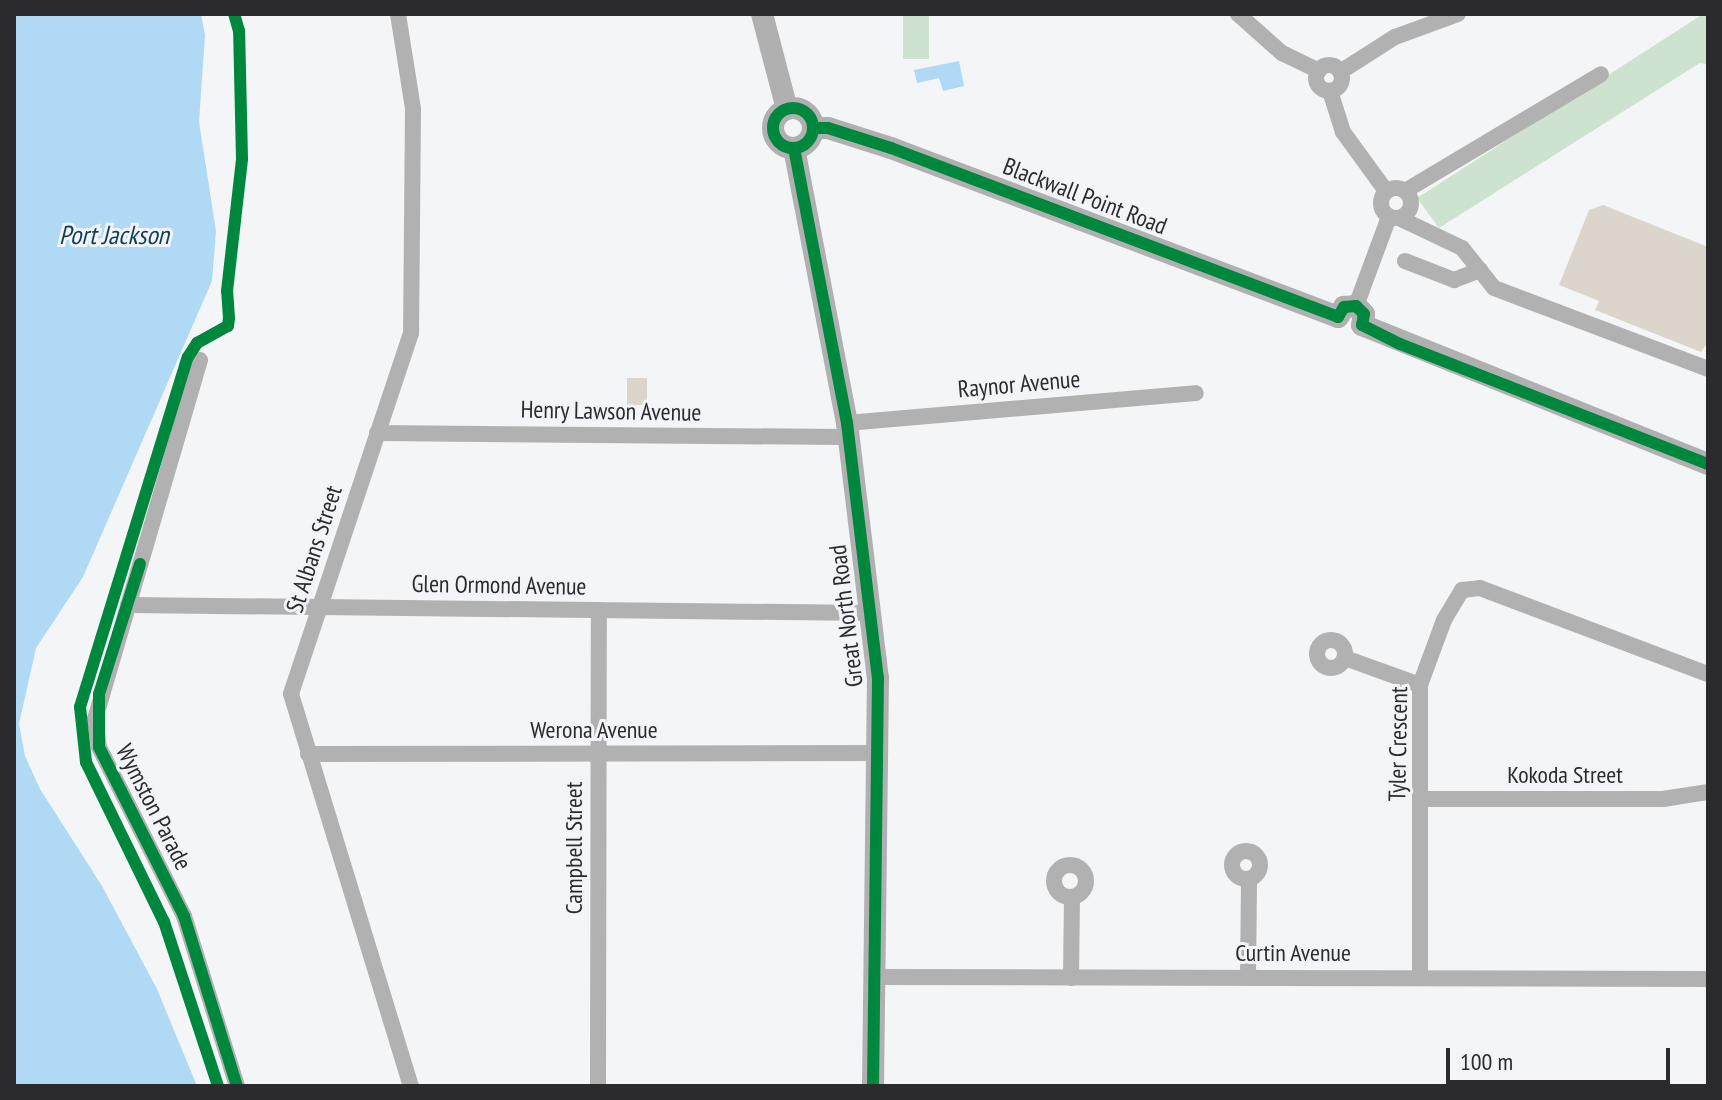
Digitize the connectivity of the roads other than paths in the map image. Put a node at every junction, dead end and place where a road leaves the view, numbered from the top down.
1 (398, 14) edge
2 (762, 14) edge
3 (1238, 14) edge
4 (1458, 14) edge
5 (1319, 71) junction
6 (1340, 72) junction
7 (1601, 74) dead end
8 (1330, 91) junction
9 (787, 109) junction
10 (813, 128) junction
11 (794, 148) junction
12 (1386, 191) junction
13 (1405, 191) junction
14 (1394, 218) junction
15 (1405, 261) dead end
16 (1480, 270) junction
17 (1352, 316) junction
18 (200, 360) dead end
19 (1708, 369) edge
20 (1196, 393) dead end
21 (846, 430) junction
22 (377, 433) junction
23 (1708, 464) edge
24 (128, 605) junction
25 (319, 607) junction
26 (599, 610) junction
27 (870, 613) junction
28 (1345, 658) dead end
29 (1708, 674) edge
30 (1420, 685) junction
31 (880, 753) junction
32 (308, 754) junction
33 (598, 754) junction
34 (1708, 792) edge
35 (1421, 799) junction
36 (1249, 879) dead end
37 (1072, 897) dead end
38 (878, 977) junction
39 (1420, 977) junction
40 (1071, 978) junction
41 (1248, 978) junction
42 (1708, 979) edge
43 (878, 1016) junction
44 (237, 1086) edge
45 (411, 1086) edge
46 (598, 1086) edge
47 (873, 1086) edge
48 (885, 1086) edge

1 - 22 street, St Albans Street
2 - 9 street
3 - 5 street
4 - 6 street
5 - 6 street
5 - 8 street
6 - 8 street
7 - 13 street
8 - 12 street
9 - 10 street
9 - 11 street
10 - 11 street
10 - 17 street, Blackwall Point Road
11 - 21 street, Great North Road
12 - 13 street
12 - 14 street
13 - 14 street
14 - 16 street
14 - 17 street
15 - 16 street
16 - 19 street
17 - 23 street, Blackwall Point Road
18 - 24 street, Wymston Parade
20 - 21 street, Raynor Avenue
21 - 22 street, Henry Lawson Avenue
21 - 27 street, Great North Road
22 - 25 street, St Albans Street
24 - 25 street, Glen Ormond Avenue
24 - 44 street, Wymston Parade
25 - 26 street, Glen Ormond Avenue
25 - 32 street, St Albans Street
26 - 27 street, Glen Ormond Avenue
26 - 33 street, Campbell Street
27 - 31 street, Great North Road
28 - 30 street
29 - 30 street, Tyler Crescent
30 - 35 street, Tyler Crescent
31 - 33 street, Werona Avenue
31 - 38 street, Great North Road
32 - 33 street, Werona Avenue
32 - 45 street, St Albans Street
33 - 46 street, Campbell Street
34 - 35 street, Kokoda Street
35 - 39 street, Tyler Crescent
36 - 41 street
37 - 40 street
38 - 40 street, Curtin Avenue
38 - 43 street, Great North Road
39 - 41 street, Curtin Avenue
39 - 42 street, Curtin Avenue
40 - 41 street, Curtin Avenue
43 - 47 street, Great North Road
43 - 48 street, Great North Road

